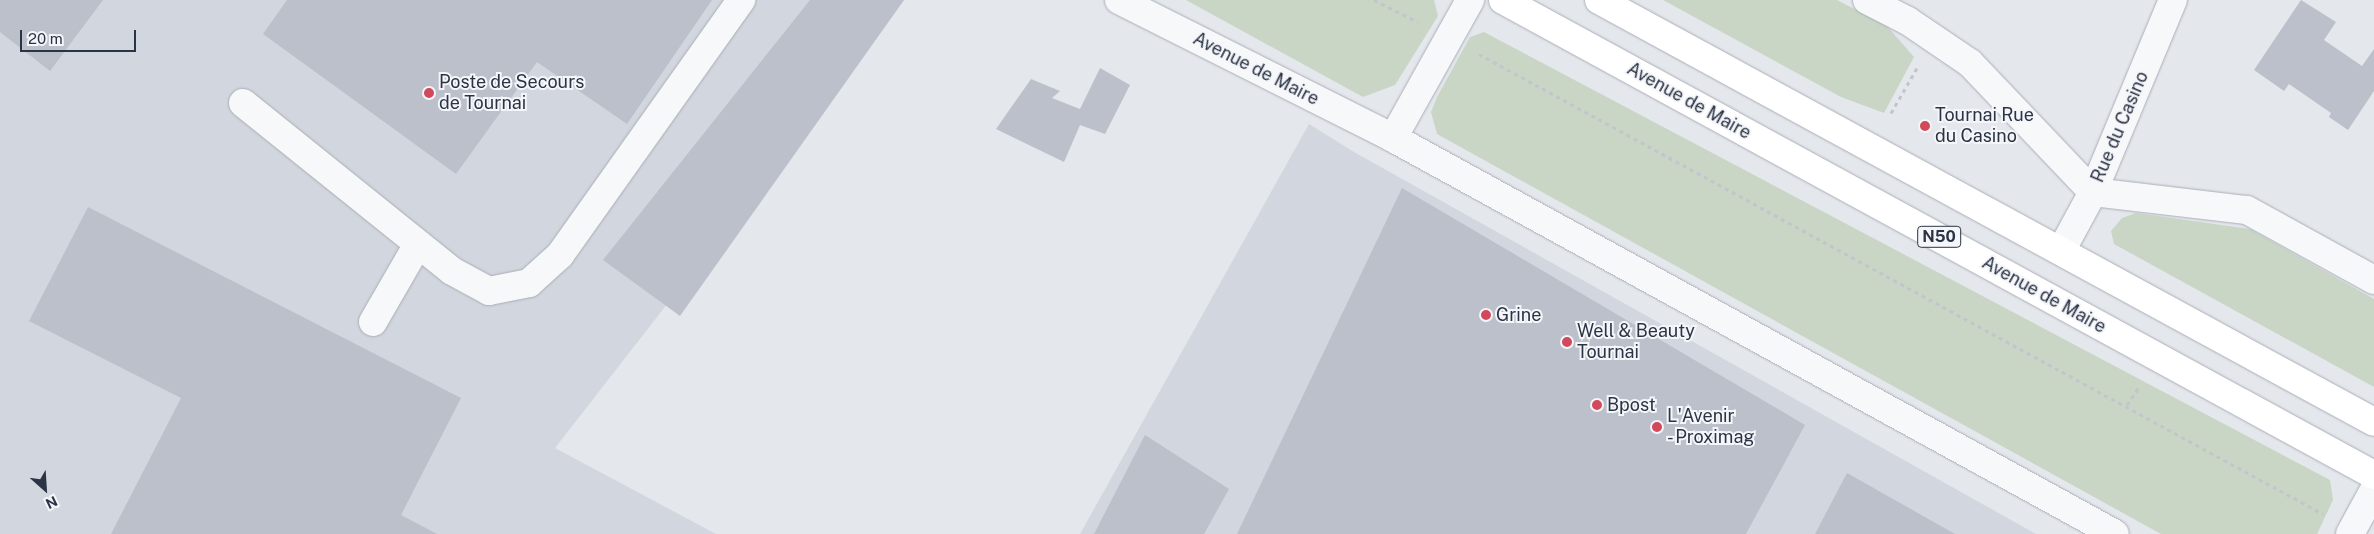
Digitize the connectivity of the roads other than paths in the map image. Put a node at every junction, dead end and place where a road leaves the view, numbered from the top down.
1 (741, 0) edge
2 (1119, 0) edge
3 (1470, 0) edge
4 (1503, 0) edge
5 (1599, 0) edge
6 (1867, 0) edge
7 (2173, 0) edge
8 (243, 103) dead end
9 (1392, 138) junction
10 (2093, 192) junction
11 (418, 244) junction
12 (2062, 251) junction
13 (2374, 280) edge
14 (373, 322) dead end
15 (2374, 422) edge
16 (2374, 475) edge
17 (2374, 490) edge
18 (2351, 532) edge
19 (2116, 534) edge

1 - 11 street
2 - 9 street, Avenue de Maire
3 - 9 street
4 - 16 main road, Avenue de Maire / N50
5 - 12 main road, N50
6 - 10 street
7 - 10 street, Rue du Casino
8 - 11 street
9 - 19 street, Avenue de Maire
10 - 12 street, Rue du Casino
10 - 13 street
11 - 14 street
12 - 15 main road, N50
17 - 18 street

